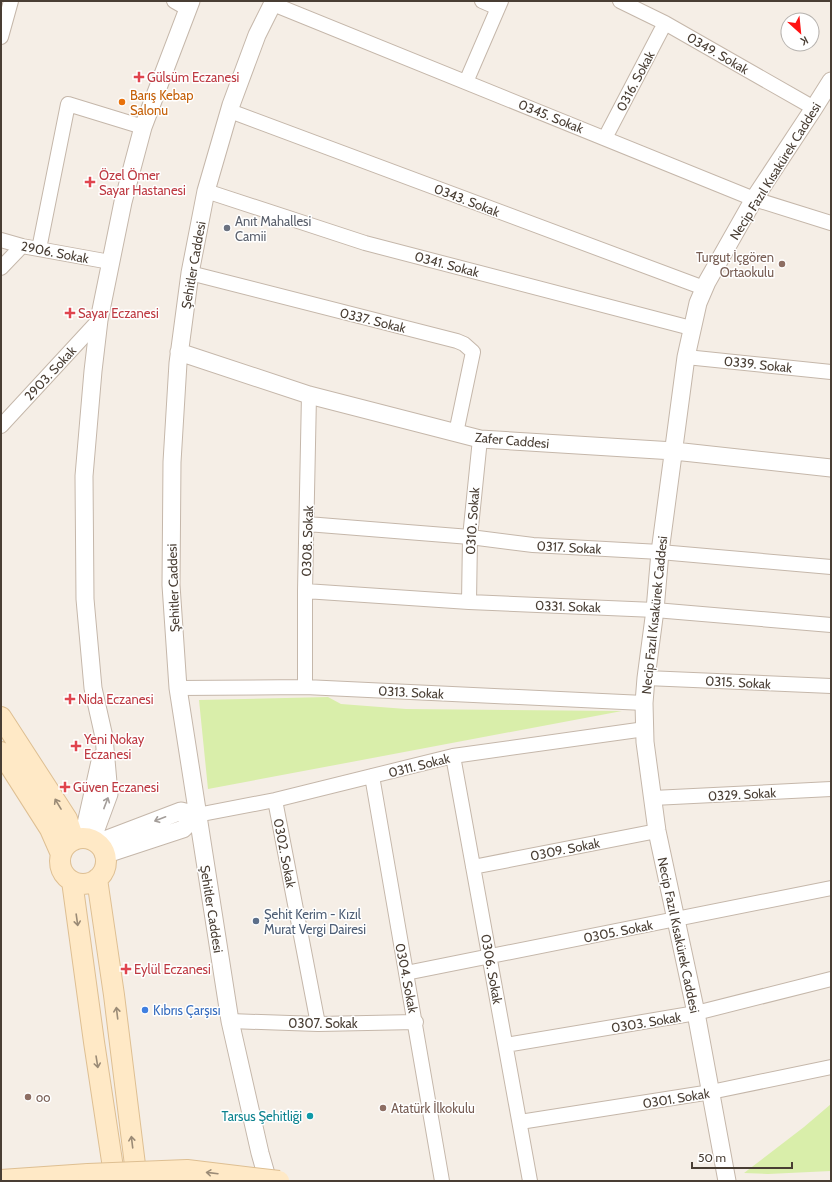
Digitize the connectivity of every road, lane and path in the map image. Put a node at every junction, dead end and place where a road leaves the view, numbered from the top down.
1 (11, 1) edge
2 (482, 1) edge
3 (620, 1) edge
4 (273, 2) edge
5 (184, 4) edge
6 (500, 4) edge
7 (665, 23) junction
8 (1, 37) edge
9 (831, 81) edge
10 (466, 82) junction
11 (814, 108) junction
12 (230, 111) junction
13 (143, 127) junction
14 (605, 138) junction
15 (206, 191) junction
16 (754, 199) junction
17 (831, 223) edge
18 (1, 240) edge
19 (22, 246) junction
20 (39, 250) junction
21 (110, 262) junction
22 (1, 268) edge
23 (190, 273) junction
24 (704, 288) junction
25 (98, 320) junction
26 (691, 328) junction
27 (179, 352) junction
28 (686, 356) junction
29 (831, 372) edge
30 (309, 395) junction
31 (1, 426) edge
32 (456, 433) junction
33 (480, 439) junction
34 (674, 451) junction
35 (831, 468) edge
36 (307, 524) junction
37 (470, 537) junction
38 (660, 552) junction
39 (831, 567) edge
40 (305, 591) junction
41 (469, 602) junction
42 (655, 610) junction
43 (831, 625) edge
44 (646, 678) junction
45 (831, 686) edge
46 (305, 687) junction
47 (178, 688) junction
48 (644, 703) junction
49 (1, 717) edge
50 (644, 730) junction
51 (1, 752) edge
52 (453, 756) junction
53 (372, 776) junction
54 (831, 790) edge
55 (653, 798) junction
56 (275, 800) junction
57 (197, 815) junction
58 (657, 831) junction
59 (85, 845) junction
60 (473, 868) junction
61 (97, 879) junction
62 (72, 881) junction
63 (831, 888) edge
64 (676, 920) junction
65 (490, 957) junction
66 (406, 973) junction
67 (831, 979) edge
68 (696, 1013) junction
69 (230, 1021) junction
70 (416, 1022) junction
71 (318, 1024) junction
72 (506, 1045) junction
73 (831, 1067) edge
74 (711, 1092) junction
75 (520, 1122) junction
76 (1, 1180) edge
77 (115, 1181) edge
78 (137, 1181) edge
79 (268, 1181) edge
80 (279, 1181) edge
81 (442, 1181) edge
82 (530, 1181) edge
83 (727, 1181) edge

1 - 8 street
2 - 6 street
3 - 7 street, 0349. Sokak
4 - 10 street, 0345. Sokak
4 - 12 street, Şehitler Caddesi
5 - 13 street
6 - 10 street
7 - 11 street, 0349. Sokak
7 - 14 street, 0316. Sokak
9 - 11 street, Necip Fazıl Kısakürek Caddesi
10 - 14 street, 0345. Sokak
11 - 16 street, Necip Fazıl Kısakürek Caddesi
12 - 15 street, Şehitler Caddesi
12 - 24 street, 0343. Sokak
13 - 20 street
13 - 21 street
14 - 16 street, 0345. Sokak
15 - 23 street, Şehitler Caddesi
15 - 26 street, 0341. Sokak
16 - 17 street, 0345. Sokak
16 - 24 street, Necip Fazıl Kısakürek Caddesi
18 - 19 street, 2906. Sokak
19 - 20 street, 2906. Sokak
19 - 22 street
20 - 21 street, 2906. Sokak
21 - 25 street
23 - 27 street, Şehitler Caddesi
23 - 32 street, 0337. Sokak
24 - 26 street, Necip Fazıl Kısakürek Caddesi
25 - 31 street, 2903. Sokak
25 - 59 street
26 - 28 street, Necip Fazıl Kısakürek Caddesi
27 - 30 street, Zafer Caddesi
27 - 47 street, Şehitler Caddesi
28 - 29 street, 0339. Sokak
28 - 34 street, Necip Fazıl Kısakürek Caddesi
30 - 32 street, Zafer Caddesi
30 - 36 street, 0308. Sokak
32 - 33 street, Zafer Caddesi
33 - 34 street, Zafer Caddesi
33 - 37 street, 0310. Sokak
34 - 35 street, Zafer Caddesi
34 - 38 street, Necip Fazıl Kısakürek Caddesi
36 - 37 street, 0317. Sokak
36 - 40 street, 0308. Sokak
37 - 38 street, 0317. Sokak
37 - 41 street, 0310. Sokak
38 - 39 street, 0317. Sokak
38 - 42 street, Necip Fazıl Kısakürek Caddesi
40 - 41 street, 0331. Sokak
40 - 46 street, 0308. Sokak
41 - 42 street, 0331. Sokak
42 - 43 street, 0331. Sokak
42 - 44 street, Necip Fazıl Kısakürek Caddesi
44 - 45 street, 0315. Sokak
44 - 48 street, Necip Fazıl Kısakürek Caddesi
46 - 47 street, 0313. Sokak
46 - 48 street, 0313. Sokak
47 - 57 street, Şehitler Caddesi
48 - 50 street, Necip Fazıl Kısakürek Caddesi
59 -> 49 main road
50 - 52 street, 0311. Sokak
50 - 55 street, Necip Fazıl Kısakürek Caddesi
51 - 59 main road
52 - 53 street, 0311. Sokak
52 - 60 street, 0306. Sokak
53 - 56 street, 0311. Sokak
53 - 66 street, 0304. Sokak
54 - 55 street, 0329. Sokak
55 - 58 street, Necip Fazıl Kısakürek Caddesi
56 - 57 street, 0311. Sokak
56 - 71 street, 0302. Sokak
57 - 59 street
57 - 69 street, Şehitler Caddesi
58 - 60 street, 0309. Sokak
58 - 64 street, Necip Fazıl Kısakürek Caddesi
59 - 61 main road
59 - 62 main road
60 - 65 street, 0306. Sokak
61 - 62 main road
78 -> 61 main road
62 -> 77 main road
63 - 64 street, 0305. Sokak
64 - 65 street, 0305. Sokak
64 - 68 street, Necip Fazıl Kısakürek Caddesi
65 - 66 street, 0305. Sokak
65 - 72 street, 0306. Sokak
66 - 70 street, 0304. Sokak
67 - 68 street, 0303. Sokak
68 - 72 street, 0303. Sokak
68 - 74 street, Necip Fazıl Kısakürek Caddesi
69 - 71 street, 0307. Sokak
69 - 79 street, Şehitler Caddesi
70 - 71 street, 0307. Sokak
70 - 81 street, 0304. Sokak
72 - 75 street, 0306. Sokak
73 - 74 street, 0301. Sokak
74 - 75 street, 0301. Sokak
74 - 83 street, Necip Fazıl Kısakürek Caddesi
75 - 82 street, 0306. Sokak
80 -> 76 main road, bridge

